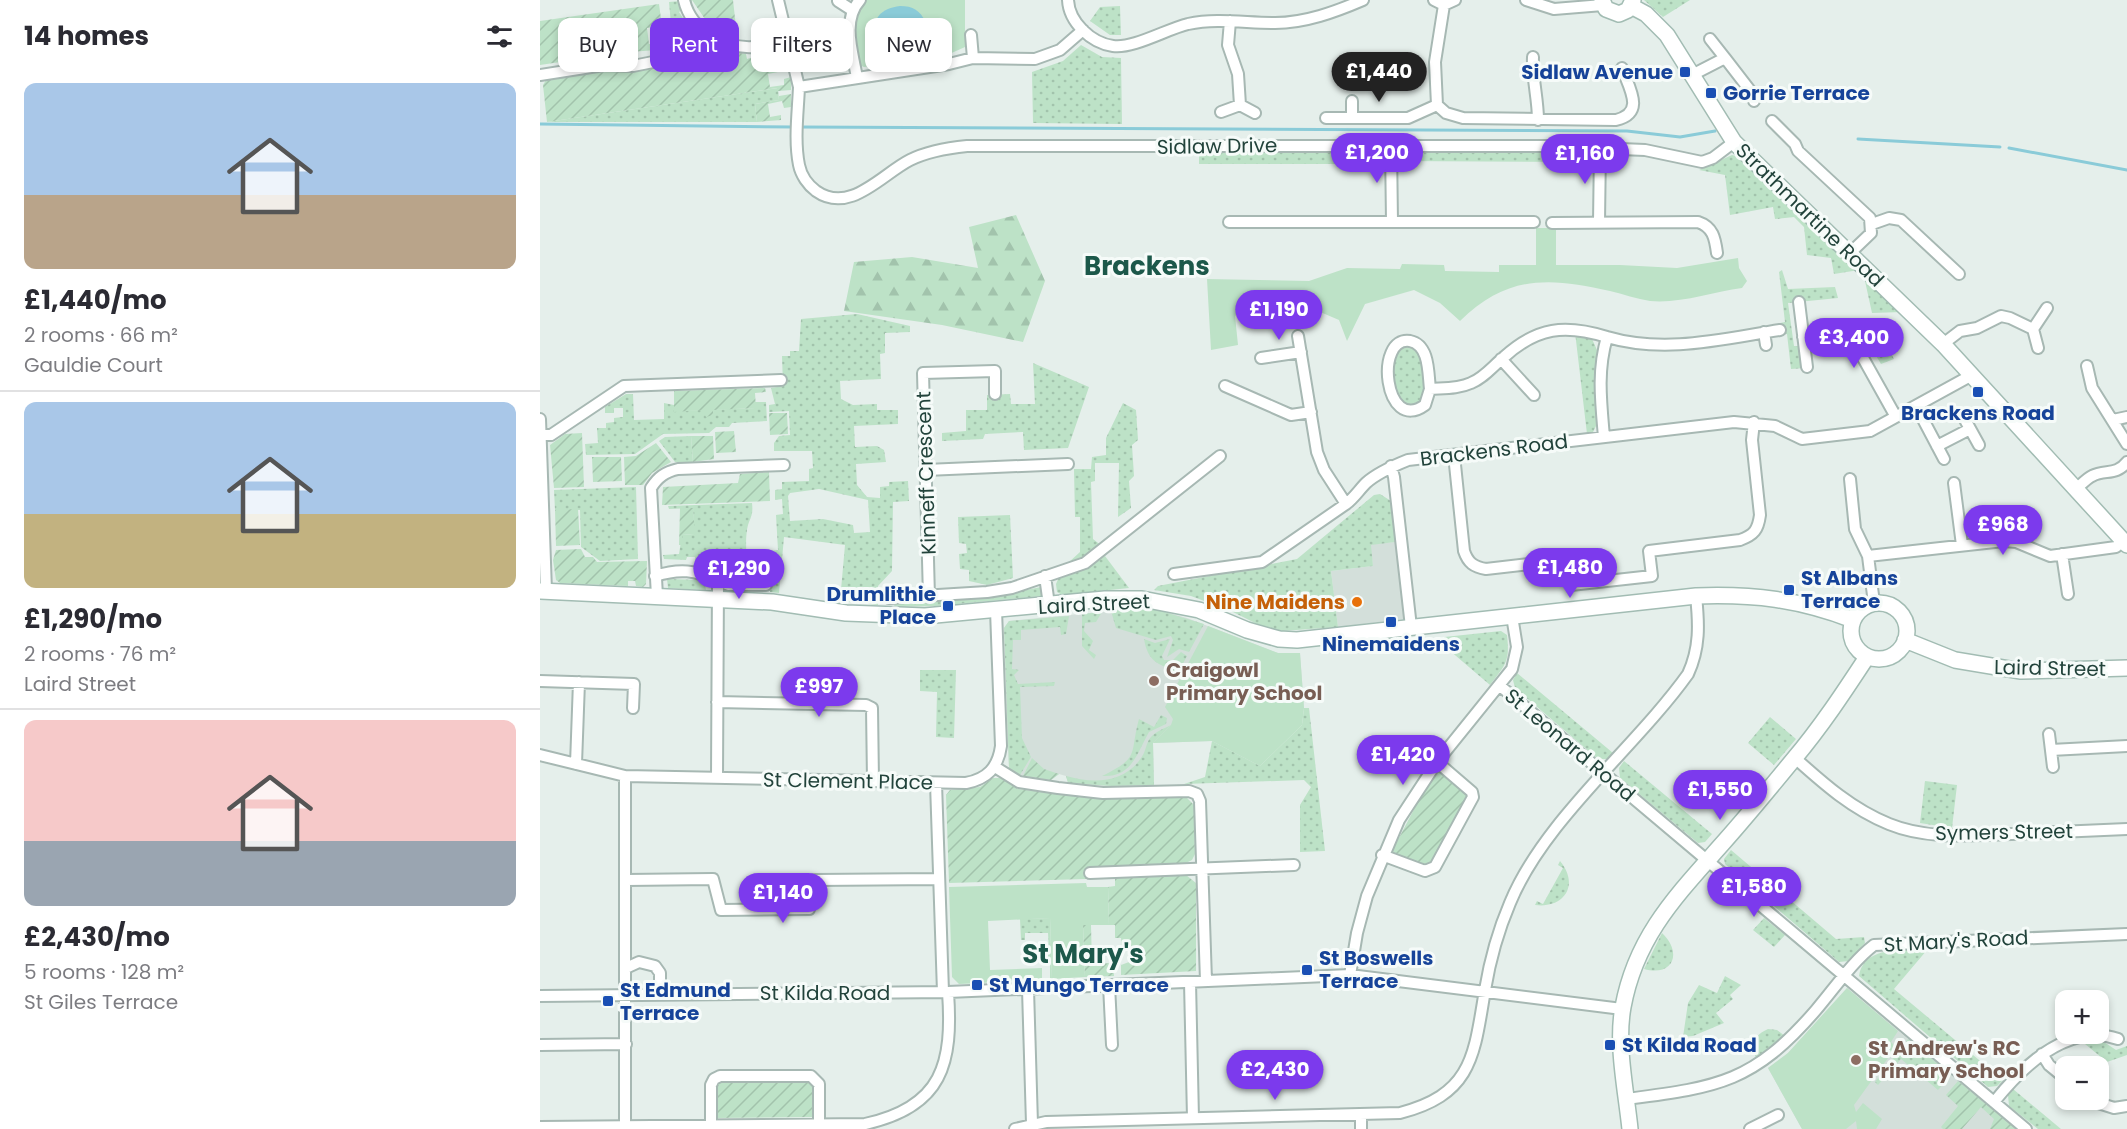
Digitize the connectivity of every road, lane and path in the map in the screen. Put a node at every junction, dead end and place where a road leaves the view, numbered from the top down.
1 (684, 0) edge
2 (777, 0) edge
3 (860, 0) edge
4 (1068, 0) edge
5 (1526, 0) edge
6 (838, 1) edge
7 (1356, 1) edge
8 (1444, 2) edge
9 (1603, 2) edge
10 (1632, 3) edge
11 (852, 10) junction
12 (692, 18) edge
13 (781, 18) edge
14 (1230, 21) junction
15 (1083, 30) junction
16 (971, 35) dead end
17 (1710, 39) dead end
18 (1533, 57) dead end
19 (973, 58) junction
20 (1725, 58) junction
21 (650, 63) edge
22 (1622, 68) dead end
23 (795, 72) edge
24 (540, 75) edge
25 (1692, 75) junction
26 (857, 78) junction
27 (799, 87) junction
28 (1352, 101) dead end
29 (1754, 101) dead end
30 (1240, 105) junction
31 (1437, 105) junction
32 (1221, 112) dead end
33 (1255, 113) dead end
34 (1326, 118) dead end
35 (1352, 118) junction
36 (1538, 120) junction
37 (1772, 121) dead end
38 (1734, 142) junction
39 (1391, 146) junction
40 (1600, 148) junction
41 (1229, 222) dead end
42 (1392, 222) junction
43 (1534, 222) dead end
44 (1599, 222) junction
45 (1552, 223) dead end
46 (1872, 224) junction
47 (1717, 253) dead end
48 (1850, 253) junction
49 (1959, 274) dead end
50 (1798, 302) dead end
51 (2048, 308) dead end
52 (2033, 329) junction
53 (1780, 330) dead end
54 (1764, 332) junction
55 (1298, 336) dead end
56 (1607, 337) junction
57 (1803, 337) junction
58 (1943, 344) junction
59 (1766, 345) dead end
60 (2038, 348) dead end
61 (1301, 352) junction
62 (1261, 358) dead end
63 (1501, 359) junction
64 (2087, 366) dead end
65 (1807, 367) dead end
66 (1972, 375) junction
67 (781, 380) dead end
68 (1430, 389) junction
69 (1230, 392) dead end
70 (996, 394) dead end
71 (1534, 395) dead end
72 (1916, 406) junction
73 (1311, 412) junction
74 (1963, 416) dead end
75 (1896, 417) junction
76 (2127, 417) edge
77 (540, 419) edge
78 (2113, 420) junction
79 (1754, 422) junction
80 (1970, 429) junction
81 (541, 435) edge
82 (1604, 437) junction
83 (2127, 444) edge
84 (1937, 446) junction
85 (1979, 446) dead end
86 (1454, 455) junction
87 (1220, 456) dead end
88 (1944, 459) dead end
89 (2127, 462) edge
90 (1068, 464) dead end
91 (784, 465) dead end
92 (1391, 466) junction
93 (926, 470) junction
94 (1850, 479) dead end
95 (1954, 483) dead end
96 (2076, 489) junction
97 (1346, 504) junction
98 (1657, 538) dead end
99 (2125, 543) edge
100 (1962, 545) junction
101 (1562, 549) dead end
102 (1659, 550) junction
103 (2062, 554) junction
104 (1868, 556) junction
105 (1569, 560) junction
106 (742, 566) dead end
107 (1174, 574) dead end
108 (655, 576) junction
109 (1045, 576) junction
110 (718, 581) junction
111 (743, 585) junction
112 (766, 585) dead end
113 (543, 591) edge
114 (2068, 594) dead end
115 (657, 596) junction
116 (1696, 596) junction
117 (929, 597) junction
118 (889, 598) dead end
119 (718, 599) junction
120 (1874, 603) junction
121 (1049, 605) junction
122 (996, 610) junction
123 (1512, 616) junction
124 (1853, 620) junction
125 (1410, 627) junction
126 (1905, 640) junction
127 (1868, 657) junction
128 (2127, 668) edge
129 (540, 681) edge
130 (579, 682) junction
131 (1499, 685) junction
132 (717, 702) junction
133 (633, 708) dead end
134 (2049, 734) dead end
135 (2127, 746) edge
136 (2051, 750) junction
137 (540, 755) edge
138 (1795, 758) junction
139 (1437, 762) junction
140 (576, 764) junction
141 (995, 767) junction
142 (2053, 767) dead end
143 (1604, 774) junction
144 (625, 776) junction
145 (717, 778) junction
146 (873, 781) junction
147 (936, 783) junction
148 (2127, 829) edge
149 (1280, 854) dead end
150 (1383, 855) junction
151 (1707, 860) junction
152 (1294, 865) dead end
153 (1280, 866) junction
154 (1202, 869) junction
155 (1090, 873) dead end
156 (939, 879) junction
157 (626, 880) junction
158 (2127, 934) edge
159 (626, 968) junction
160 (1350, 975) junction
161 (1845, 976) junction
162 (1206, 981) junction
163 (1190, 982) junction
164 (1109, 986) junction
165 (1028, 989) junction
166 (945, 992) junction
167 (1485, 992) junction
168 (627, 995) junction
169 (660, 995) junction
170 (540, 996) edge
171 (1622, 1009) junction
172 (2118, 1039) dead end
173 (626, 1044) junction
174 (540, 1045) edge
175 (1112, 1045) dead end
176 (2042, 1054) junction
177 (2055, 1070) edge
178 (1627, 1099) junction
179 (1994, 1102) junction
180 (2109, 1106) edge
181 (2127, 1106) edge
182 (1361, 1114) junction
183 (1778, 1115) dead end
184 (1193, 1118) junction
185 (1032, 1124) junction
186 (1170, 1124) edge
187 (711, 1125) junction
188 (819, 1125) junction
189 (625, 1126) junction
190 (540, 1127) edge
191 (744, 1127) edge
192 (1757, 1128) edge
193 (1015, 1129) edge
194 (1361, 1129) edge
195 (1630, 1129) edge
196 (2026, 1129) edge

1 - 12 street
2 - 13 street, Sidlaw Drive
3 - 11 street
4 - 15 street
5 - 9 street
6 - 11 street
7 - 14 street
8 - 31 street
9 - 10 street, Strathmartine Road
10 - 25 street, Strathmartine Road
11 - 26 street
14 - 15 street
14 - 30 street
15 - 19 street
16 - 19 street
17 - 20 street
18 - 36 street
19 - 26 street
20 - 25 street
20 - 29 street
21 - 24 street
22 - 36 street
23 - 27 street, Sidlaw Drive
25 - 38 street, Strathmartine Road
26 - 27 street
27 - 39 street, Sidlaw Drive
28 - 35 street
30 - 32 street
30 - 33 street
31 - 35 street
31 - 36 street
34 - 35 street
37 - 46 street
38 - 40 street, Sidlaw Drive
38 - 48 street, Strathmartine Road
39 - 40 street, Sidlaw Drive
39 - 42 street
40 - 44 street
41 - 42 street
42 - 43 street
44 - 45 street
44 - 47 street
46 - 48 street
46 - 49 street
48 - 58 street, Strathmartine Road
50 - 57 street
51 - 52 street
52 - 58 street
52 - 60 street
53 - 54 street
54 - 56 street
54 - 59 street
55 - 61 street
56 - 63 street
56 - 82 street
57 - 65 street
57 - 75 street
58 - 66 street, Strathmartine Road
61 - 62 street
61 - 73 street
63 - 68 street
63 - 71 street
64 - 78 street
66 - 72 street, Brackens Road
66 - 96 street, Strathmartine Road
67 - 81 street
68 - 68 street
69 - 73 street
70 - 93 street, Kinneff Crescent
72 - 75 street, Brackens Road
72 - 84 street
73 - 97 street
74 - 80 street
75 - 79 street, Brackens Road
76 - 78 street
77 - 81 street
78 - 83 street
79 - 82 street, Brackens Road
79 - 102 street
80 - 84 street
80 - 85 street
81 - 113 street
82 - 86 street, Brackens Road
84 - 88 street
86 - 92 street, Brackens Road
86 - 105 street
87 - 109 street
89 - 96 street
90 - 93 street
91 - 108 street
92 - 97 street, Brackens Road
92 - 125 street
93 - 117 street, Kinneff Crescent
94 - 104 street
95 - 100 street
96 - 99 street, Strathmartine Road
97 - 107 street, Brackens Road
98 - 102 street
99 - 103 street
100 - 103 street
100 - 104 street
101 - 105 street
102 - 105 street
103 - 114 street
104 - 120 street
106 - 111 street
108 - 110 street
108 - 115 street
109 - 117 street
109 - 121 street
110 - 111 street
110 - 119 street
111 - 112 street
113 - 115 street, Laird Street
115 - 119 street, Laird Street
116 - 123 street, Laird Street
116 - 124 street, Laird Street
116 - 143 street
117 - 118 street
119 - 122 street, Laird Street
119 - 132 street
120 - 124 street
120 - 126 street
121 - 122 street, Laird Street
121 - 125 street, Laird Street
122 - 141 street
123 - 125 street, Laird Street
123 - 131 street
124 - 127 street
126 - 127 street
126 - 128 street, Laird Street
127 - 138 street
129 - 130 street
130 - 133 street
130 - 140 street
131 - 139 street
131 - 143 street, St Leonard Road
132 - 145 street
132 - 146 street
134 - 136 street
135 - 136 street
136 - 142 street
137 - 140 street, St Clement Place
138 - 148 street, Symers Street
138 - 151 street
139 - 150 street
139 - 150 street
140 - 144 street, St Clement Place
141 - 147 street, St Clement Place
141 - 154 street
143 - 151 street, St Leonard Road
143 - 167 street
144 - 145 street, St Clement Place
144 - 157 street
145 - 146 street, St Clement Place
146 - 147 street, St Clement Place
147 - 156 street
149 - 153 street
150 - 160 street
151 - 161 street, St Leonard Road
151 - 171 street
152 - 153 street
153 - 154 street
154 - 155 street
154 - 162 street
156 - 157 street
156 - 166 street
157 - 159 street
158 - 161 street, St Mary's Road
159 - 168 street
159 - 169 street
160 - 162 street, St Kilda Road
160 - 167 street, St Kilda Road
161 - 178 street, St Mary's Road
161 - 179 street, St Leonard Road
162 - 163 street, St Kilda Road
163 - 164 street, St Kilda Road
163 - 184 street
164 - 165 street, St Kilda Road
164 - 175 street
165 - 166 street, St Kilda Road
165 - 185 street
166 - 169 street, St Kilda Road
166 - 188 street
167 - 171 street, St Kilda Road
167 - 182 street
168 - 169 street, St Kilda Road
168 - 170 street, St Kilda Road
168 - 173 street
171 - 178 street
172 - 176 street
173 - 174 street
173 - 189 street
176 - 177 street
176 - 179 street
178 - 195 street
179 - 196 street, St Leonard Road
180 - 181 street
182 - 184 street
182 - 194 street
183 - 192 street
184 - 186 street
185 - 186 street
185 - 193 street
187 - 188 street
187 - 189 street
187 - 191 street
188 - 191 street
189 - 190 street

